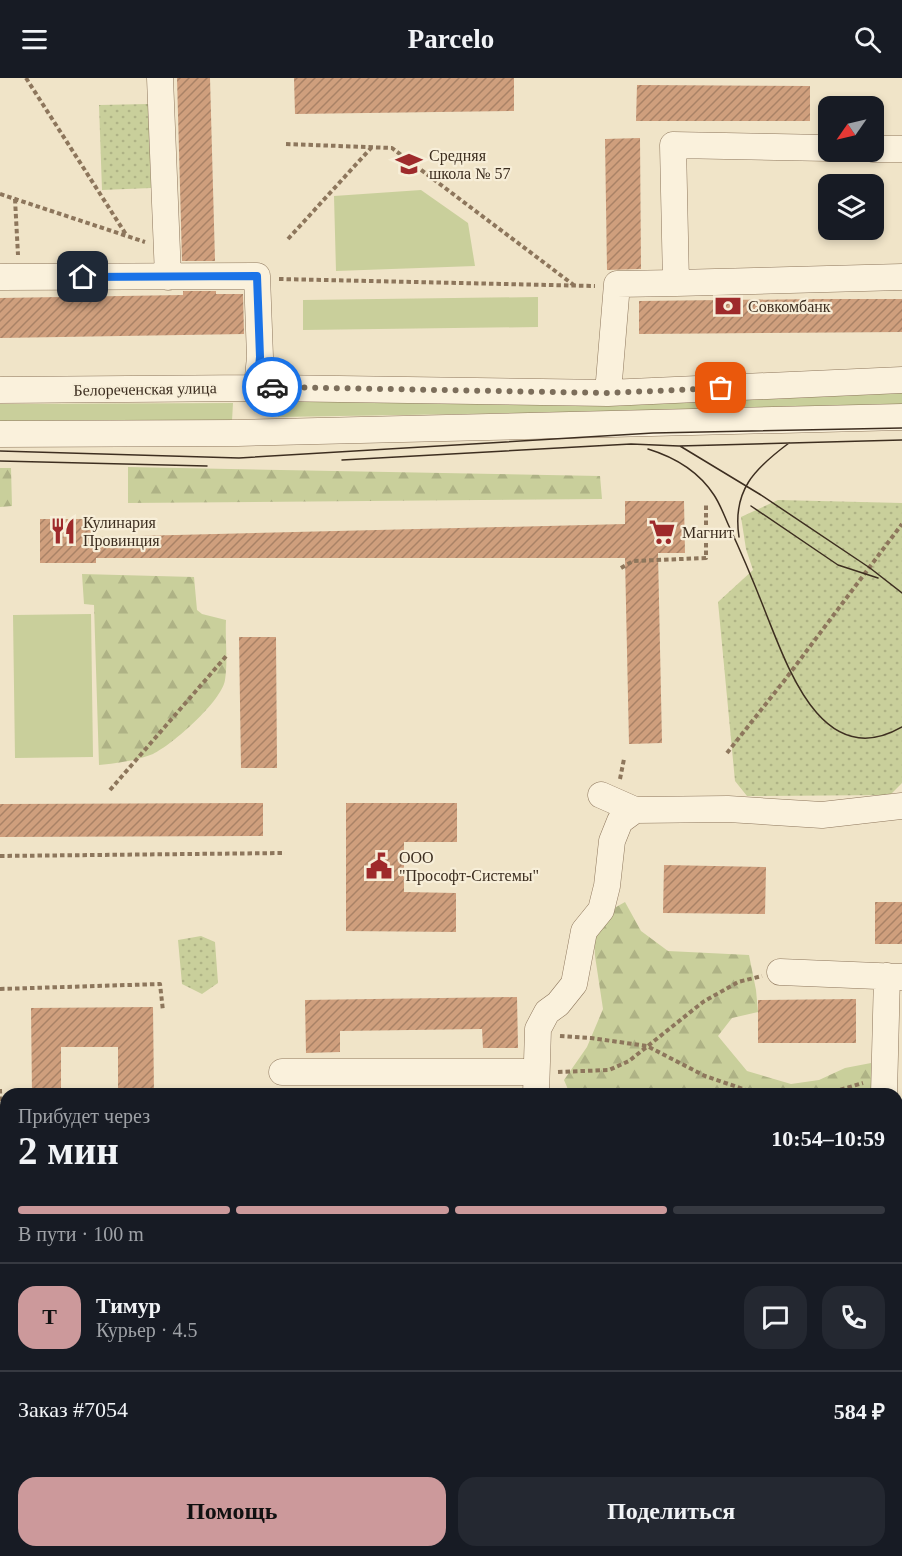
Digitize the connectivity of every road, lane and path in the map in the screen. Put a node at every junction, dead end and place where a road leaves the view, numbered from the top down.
1 (26, 78) edge
2 (160, 78) edge
3 (286, 144) dead end
4 (372, 147) junction
5 (818, 148) edge
6 (884, 149) edge
7 (902, 149) edge
8 (0, 194) edge
9 (15, 199) junction
10 (127, 236) junction
11 (288, 239) dead end
12 (167, 246) junction
13 (257, 276) junction
14 (10, 277) edge
15 (168, 277) junction
16 (902, 277) edge
17 (676, 283) junction
18 (617, 284) junction
19 (575, 286) junction
20 (902, 380) edge
21 (257, 387) junction
22 (0, 390) edge
23 (608, 393) junction
24 (902, 417) edge
25 (0, 434) edge
26 (706, 503) dead end
27 (902, 524) edge
28 (621, 568) dead end
29 (228, 654) dead end
30 (727, 753) dead end
31 (110, 790) dead end
32 (601, 795) dead end
33 (902, 806) edge
34 (635, 810) junction
35 (285, 853) dead end
36 (0, 856) edge
37 (780, 972) joint
38 (894, 977) edge
39 (0, 989) edge
40 (163, 1011) dead end
41 (538, 1034) junction
42 (647, 1046) junction
43 (282, 1072) dead end
44 (536, 1083) edge
45 (884, 1085) edge
46 (740, 1088) edge
47 (865, 1088) edge

1 - 10 path
2 - 12 street
3 - 4 path
4 - 11 path
4 - 19 path
5 - 17 street
6 - 7 street
8 - 9 path
9 - 10 path
9 - 14 path
10 - 12 path
12 - 15 street
13 - 15 street
13 - 19 path
13 - 21 street
14 - 15 street
16 - 17 street
17 - 18 street
18 - 19 path
18 - 23 street
20 - 23 street, Белореченская улица
21 - 22 street, Белореченская улица
21 - 23 street, Белореченская улица
24 - 25 street
26 - 28 path
27 - 30 path
29 - 31 path
32 - 34 street
33 - 34 street
34 - 41 street
35 - 36 path
37 - 38 street
37 - 42 path
38 - 45 street
39 - 40 path
41 - 42 path
41 - 44 street
42 - 44 path
42 - 46 path
43 - 44 street
45 - 47 path

